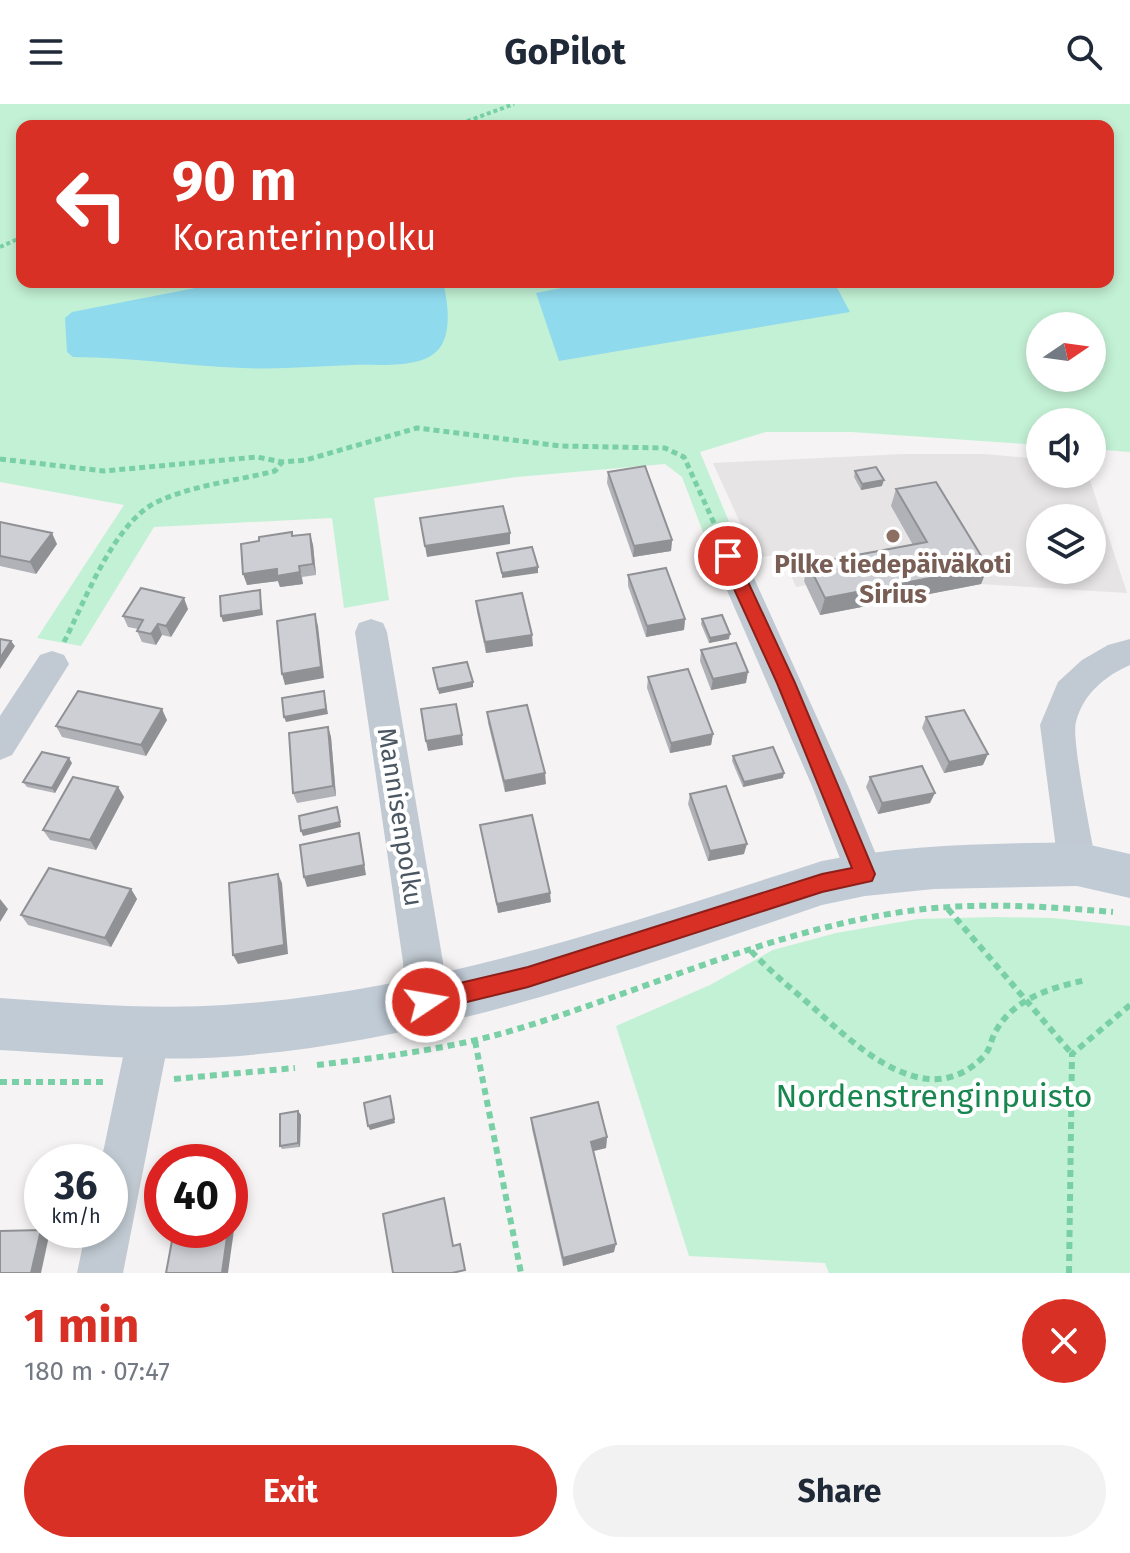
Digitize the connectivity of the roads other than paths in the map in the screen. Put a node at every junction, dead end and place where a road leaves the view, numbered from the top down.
1 (728, 556) road end
2 (371, 632) dead end
3 (1130, 652) edge
4 (52, 664) road end
5 (0, 745) edge
6 (1077, 864) junction
7 (865, 874) junction
8 (1130, 876) edge
9 (426, 1002) junction
10 (0, 1024) edge
11 (149, 1033) junction
12 (127, 1144) edge
13 (105, 1248) edge
14 (100, 1273) edge

1 - 7 street
2 - 9 street, Mannisenpolku
3 - 6 street
4 - 5 street
6 - 7 street
6 - 8 street
7 - 9 street
9 - 11 street
10 - 11 street
11 - 12 street
13 - 14 street

